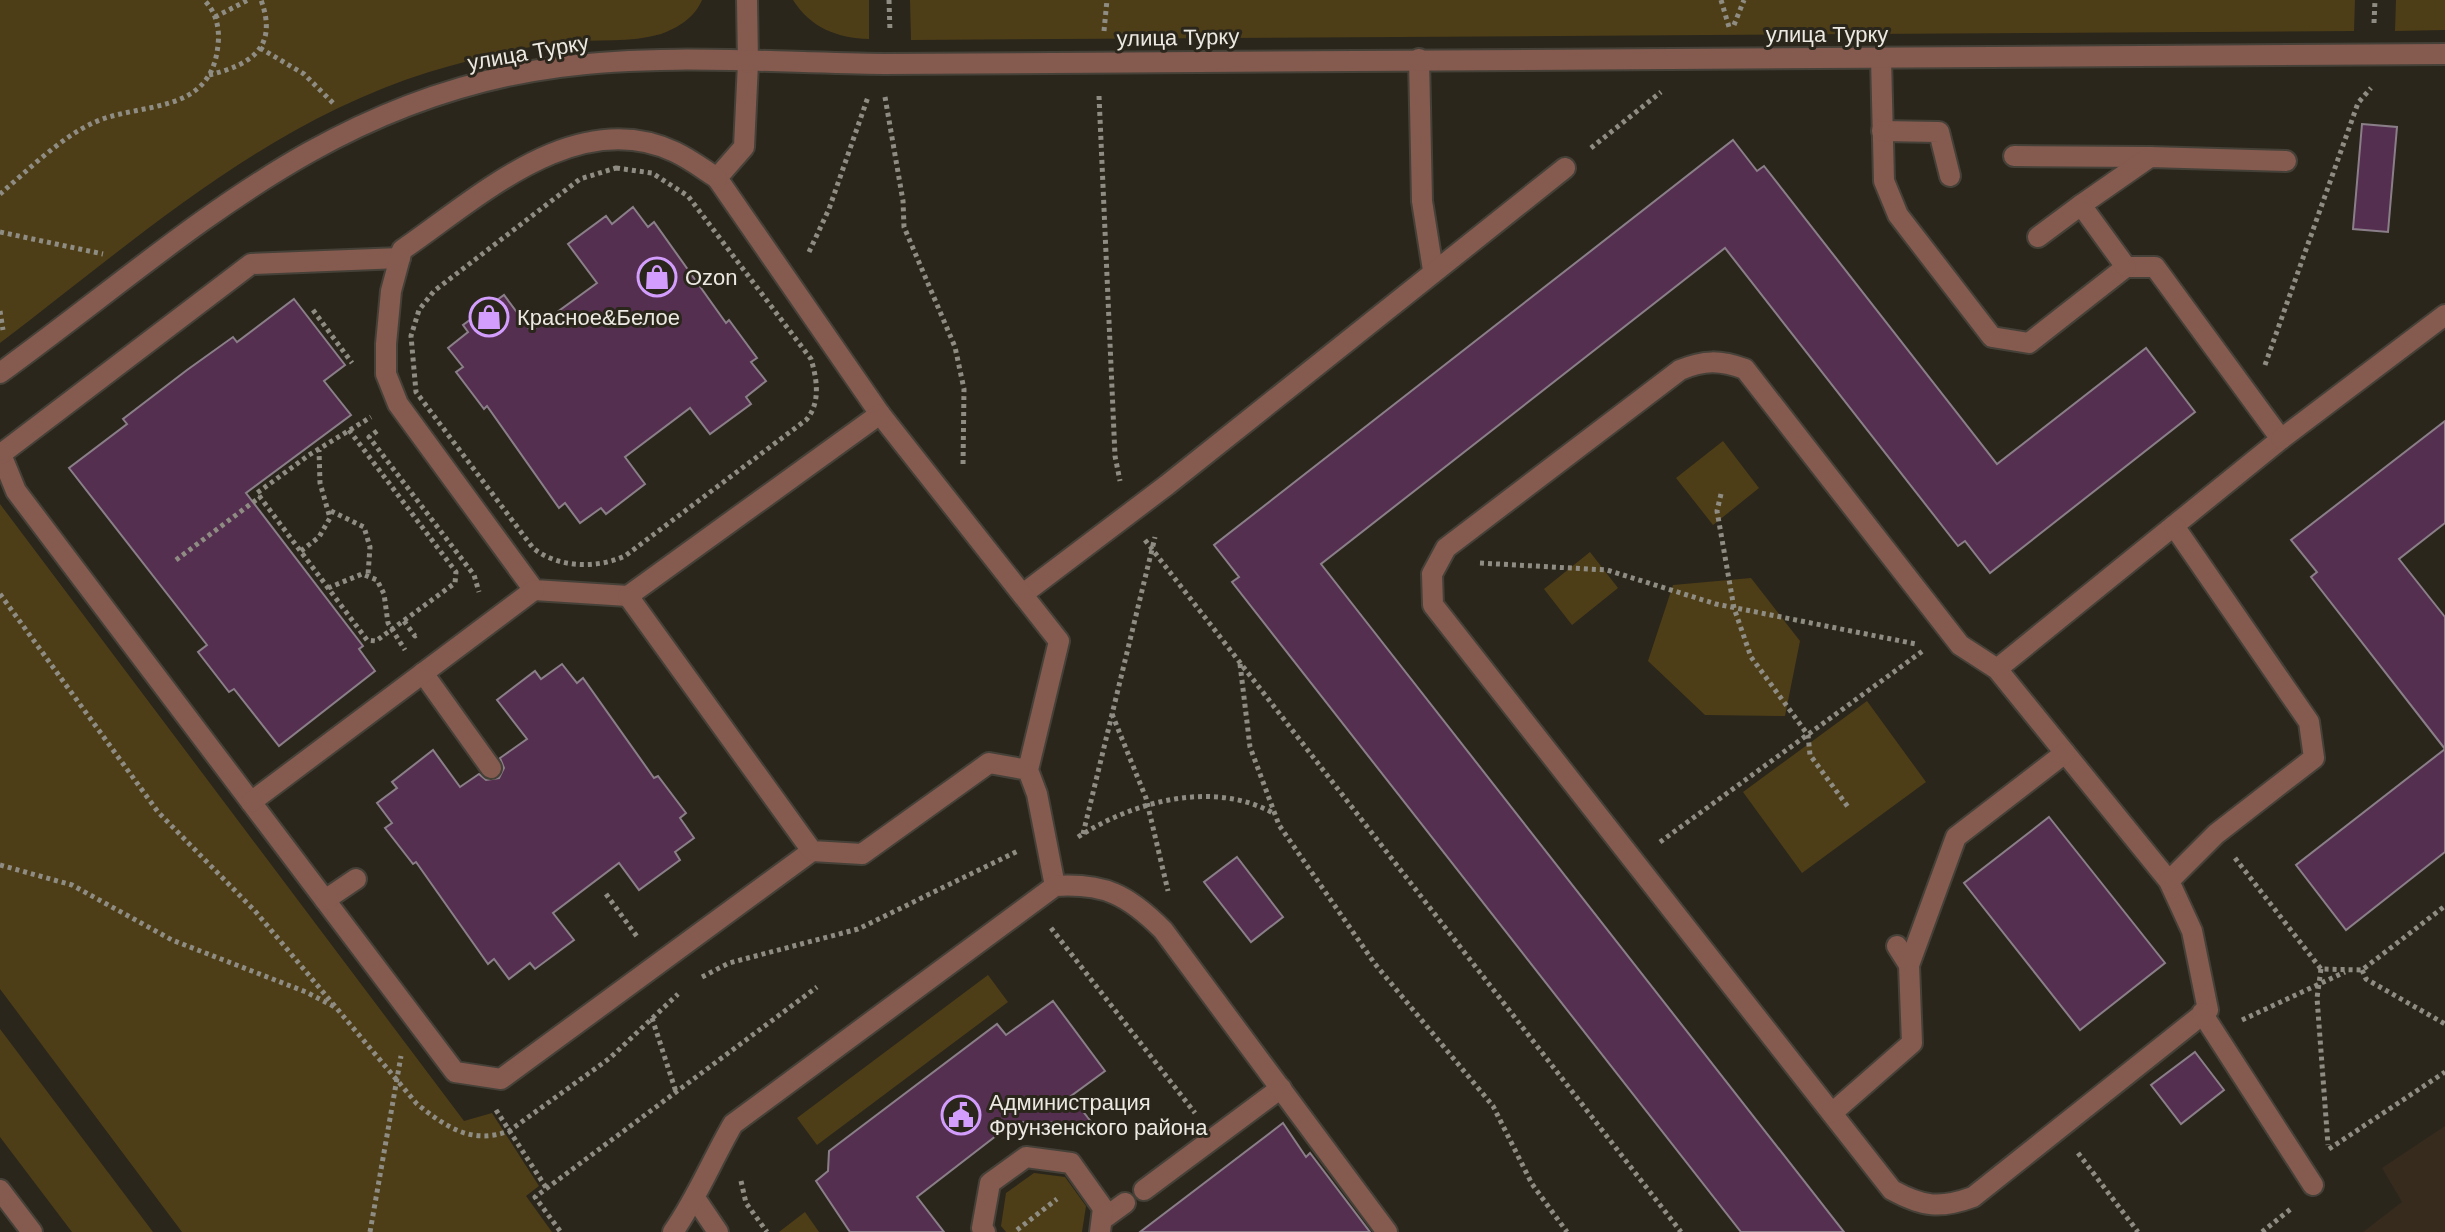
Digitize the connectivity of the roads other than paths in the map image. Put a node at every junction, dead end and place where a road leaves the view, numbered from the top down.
1 (747, 0) edge
2 (2445, 54) edge
3 (1881, 58) junction
4 (1419, 59) junction
5 (748, 63) junction
6 (1882, 131) junction
7 (2014, 156) dead end
8 (2150, 157) junction
9 (2286, 161) dead end
10 (1565, 168) dead end
11 (1950, 176) dead end
12 (717, 178) junction
13 (2081, 205) junction
14 (2038, 237) dead end
15 (400, 258) junction
16 (2126, 267) junction
17 (1433, 270) junction
18 (2445, 315) edge
19 (0, 373) edge
20 (880, 414) junction
21 (2281, 439) junction
22 (0, 453) edge
23 (2174, 526) junction
24 (534, 590) junction
25 (1023, 594) junction
26 (628, 596) junction
27 (1997, 669) junction
28 (423, 673) junction
29 (2065, 753) junction
30 (491, 768) dead end
31 (1028, 770) junction
32 (251, 802) junction
33 (812, 851) junction
34 (356, 879) dead end
35 (2169, 881) junction
36 (1063, 886) junction
37 (325, 900) junction
38 (1897, 946) dead end
39 (1909, 965) junction
40 (2202, 1013) junction
41 (1281, 1088) junction
42 (1832, 1113) junction
43 (2313, 1185) road end
44 (0, 1190) edge
45 (1144, 1190) dead end
46 (695, 1198) junction
47 (1125, 1203) dead end
48 (1102, 1226) edge
49 (32, 1232) edge
50 (673, 1232) edge
51 (718, 1232) edge
52 (985, 1232) edge
53 (1387, 1232) edge

1 - 5 street
2 - 3 street, улица Турку
3 - 4 street, улица Турку
3 - 6 street
4 - 5 street, улица Турку
4 - 17 street
5 - 12 street
5 - 19 street, улица Турку
6 - 11 street
6 - 16 street
7 - 8 street
8 - 9 street
8 - 13 street
10 - 17 street
12 - 15 street
12 - 20 street
13 - 14 street
13 - 16 street
15 - 22 street
15 - 24 street
16 - 21 street
17 - 25 street
18 - 21 street
20 - 25 street
20 - 26 street
21 - 23 street
22 - 32 street
23 - 27 street
23 - 35 street
24 - 26 street
24 - 28 street
25 - 31 street
26 - 33 street
27 - 29 street
27 - 42 street
28 - 30 street
28 - 32 street
29 - 35 street
29 - 39 street
31 - 33 street
31 - 36 street
32 - 37 street
33 - 37 street
34 - 37 street
35 - 40 street
36 - 41 street
36 - 46 street
38 - 39 street
39 - 42 street
40 - 42 street
40 - 43 street
41 - 45 street
41 - 53 street
44 - 49 street
46 - 50 street
46 - 51 street
47 - 48 street
48 - 52 street

